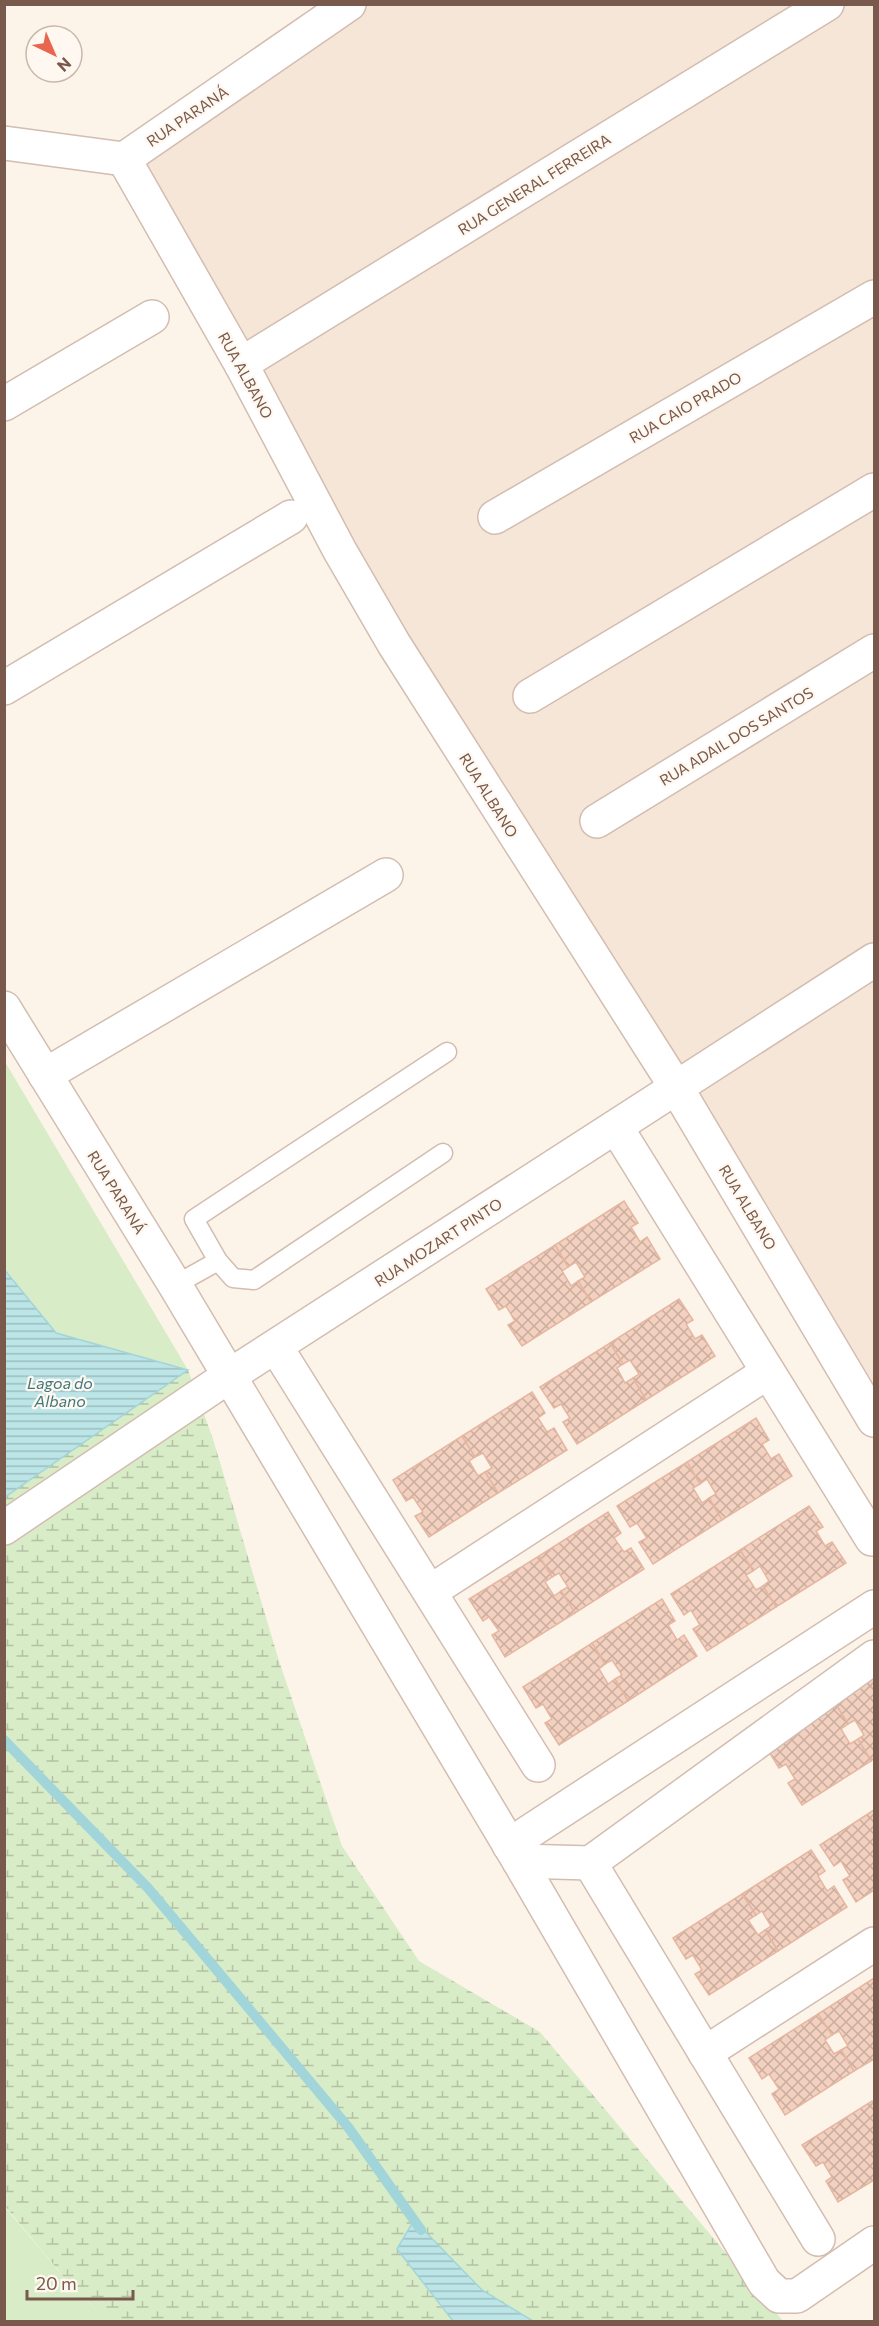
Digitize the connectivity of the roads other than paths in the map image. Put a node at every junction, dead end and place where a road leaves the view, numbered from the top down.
1 (349, 4) edge
2 (827, 4) edge
3 (4, 142) edge
4 (124, 159) junction
5 (874, 297) edge
6 (152, 317) dead end
7 (242, 364) junction
8 (4, 404) edge
9 (874, 490) edge
10 (291, 517) dead end
11 (495, 517) dead end
12 (874, 651) edge
13 (4, 688) edge
14 (530, 696) dead end
15 (597, 820) dead end
16 (386, 875) dead end
17 (874, 960) edge
18 (4, 1008) edge
19 (447, 1052) dead end
20 (45, 1075) junction
21 (676, 1087) junction
22 (616, 1127) junction
23 (442, 1153) dead end
24 (218, 1261) junction
25 (175, 1285) junction
26 (276, 1347) junction
27 (768, 1372) junction
28 (229, 1376) junction
29 (874, 1420) edge
30 (4, 1528) edge
31 (872, 1539) dead end
32 (431, 1591) junction
33 (874, 1608) edge
34 (874, 1657) edge
35 (538, 1765) dead end
36 (514, 1853) junction
37 (590, 1863) junction
38 (874, 1944) edge
39 (705, 2053) junction
40 (818, 2239) dead end
41 (874, 2243) edge

1 - 4 street, RUA PARANÁ
2 - 7 street, RUA GENERAL FERREIRA
3 - 4 street
4 - 7 street, RUA ALBANO
5 - 11 street, RUA CAIO PRADO
6 - 8 street
7 - 21 street, RUA ALBANO
9 - 14 street
10 - 13 street
12 - 15 street, RUA ADAIL DOS SANTOS
16 - 20 street
17 - 21 street, RUA MOZART PINTO
18 - 20 street, RUA PARANÁ
19 - 24 lane
20 - 25 street, RUA PARANÁ
21 - 22 street, RUA MOZART PINTO
21 - 29 street, RUA ALBANO
22 - 26 street, RUA MOZART PINTO
22 - 27 street
23 - 24 lane
24 - 25 lane
25 - 28 street, RUA PARANÁ
26 - 28 street, RUA MOZART PINTO
26 - 32 street
27 - 31 street
27 - 32 street
28 - 30 street, RUA MOZART PINTO
28 - 36 street, RUA PARANÁ
32 - 35 street
33 - 36 street
34 - 37 street
36 - 37 street
36 - 41 street, RUA PARANÁ
37 - 39 street
38 - 39 street
39 - 40 street

